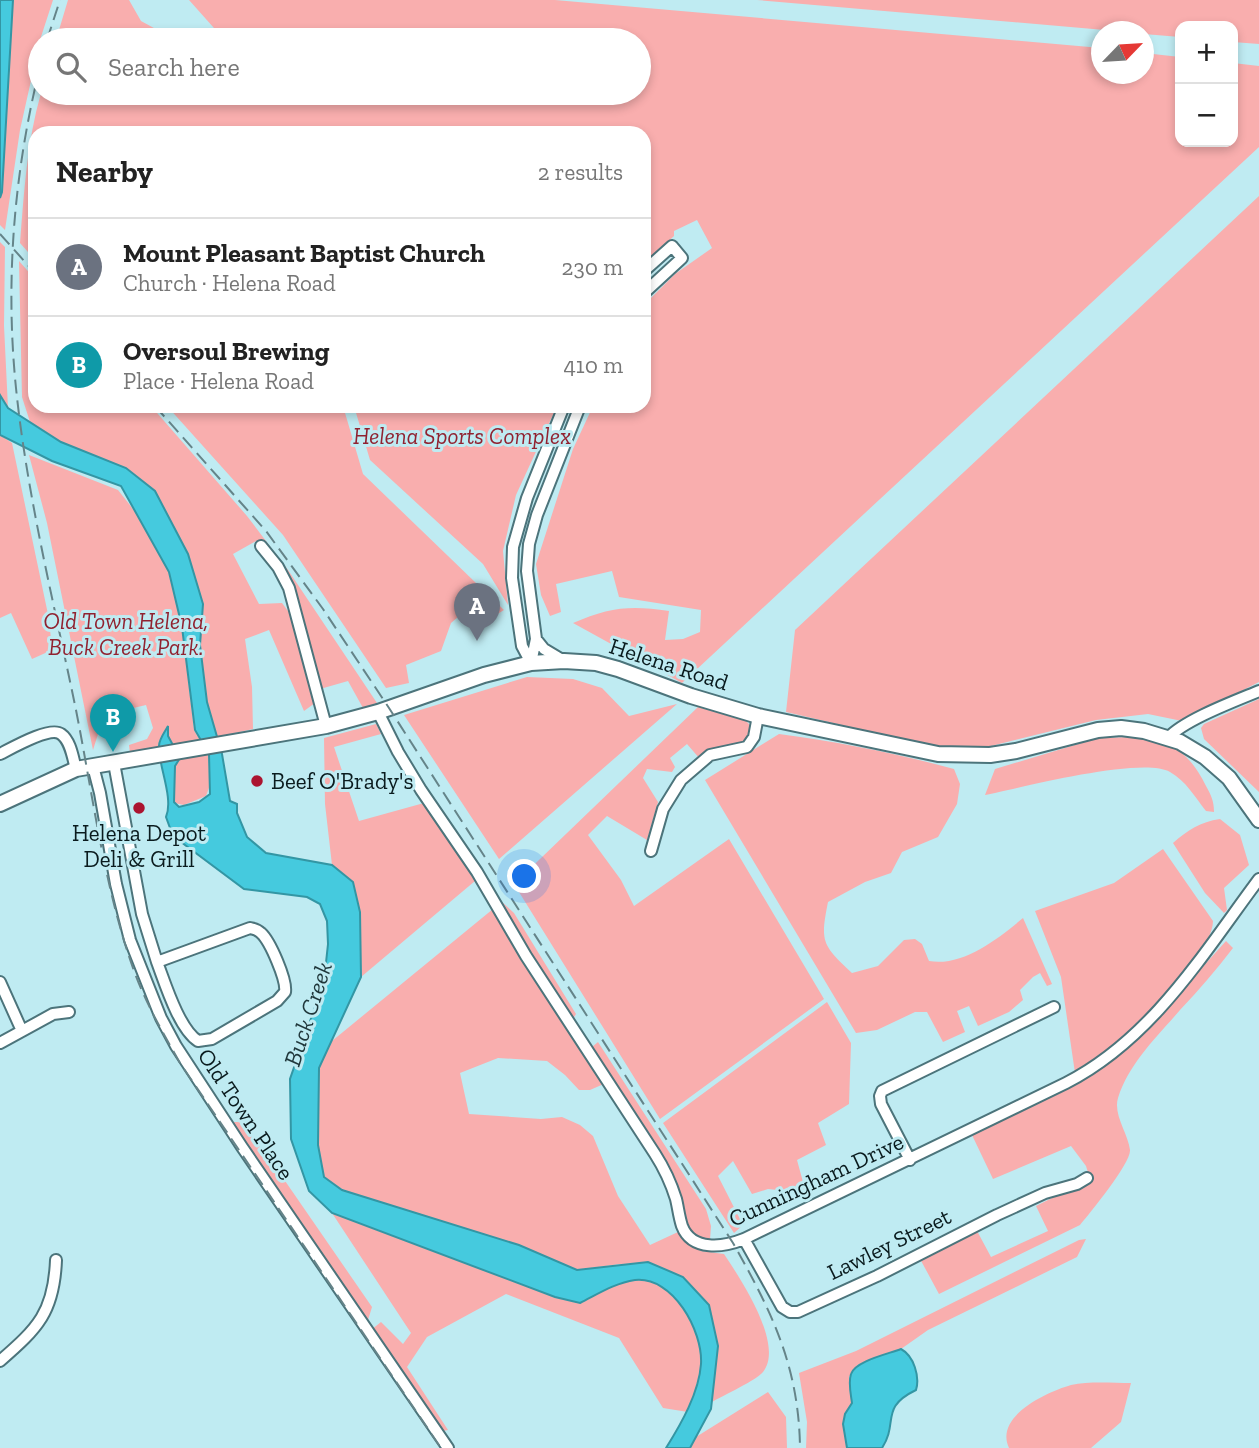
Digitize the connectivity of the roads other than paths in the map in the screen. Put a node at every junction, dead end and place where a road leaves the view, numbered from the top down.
1 (651, 265) edge
2 (651, 287) edge
3 (561, 413) edge
4 (577, 413) edge
5 (261, 547) dead end
6 (536, 639) junction
7 (564, 660) junction
8 (531, 663) junction
9 (1259, 691) edge
10 (378, 712) junction
11 (758, 716) junction
12 (326, 726) junction
13 (1168, 738) junction
14 (0, 754) edge
15 (114, 762) junction
16 (93, 765) junction
17 (76, 769) junction
18 (0, 804) edge
19 (1259, 820) edge
20 (651, 851) dead end
21 (1259, 879) edge
22 (157, 962) junction
23 (0, 982) edge
24 (1054, 1007) dead end
25 (69, 1012) dead end
26 (22, 1031) junction
27 (0, 1043) edge
28 (909, 1160) junction
29 (1087, 1178) dead end
30 (744, 1239) junction
31 (56, 1260) dead end
32 (0, 1361) edge
33 (449, 1448) edge

1 - 2 street
3 - 8 street
4 - 6 street
5 - 12 street
6 - 7 street
6 - 8 street
7 - 8 main road, Helena Road
7 - 11 main road, Helena Road
8 - 10 main road, Helena Road
9 - 13 street
10 - 12 main road, Helena Road
10 - 30 street, Cunningham Drive
11 - 13 main road, Helena Road
11 - 20 street
12 - 15 main road, Helena Road
13 - 19 main road, Helena Road
14 - 17 street
15 - 16 main road, Helena Road
15 - 22 street
16 - 17 main road, Helena Road
16 - 33 street, Old Town Place
17 - 18 main road, Helena Road
21 - 28 street, Cunningham Drive
22 - 22 street
23 - 26 street
24 - 28 street
25 - 26 street
26 - 27 street
28 - 30 street, Cunningham Drive
29 - 30 street, Lawley Street
31 - 32 street

